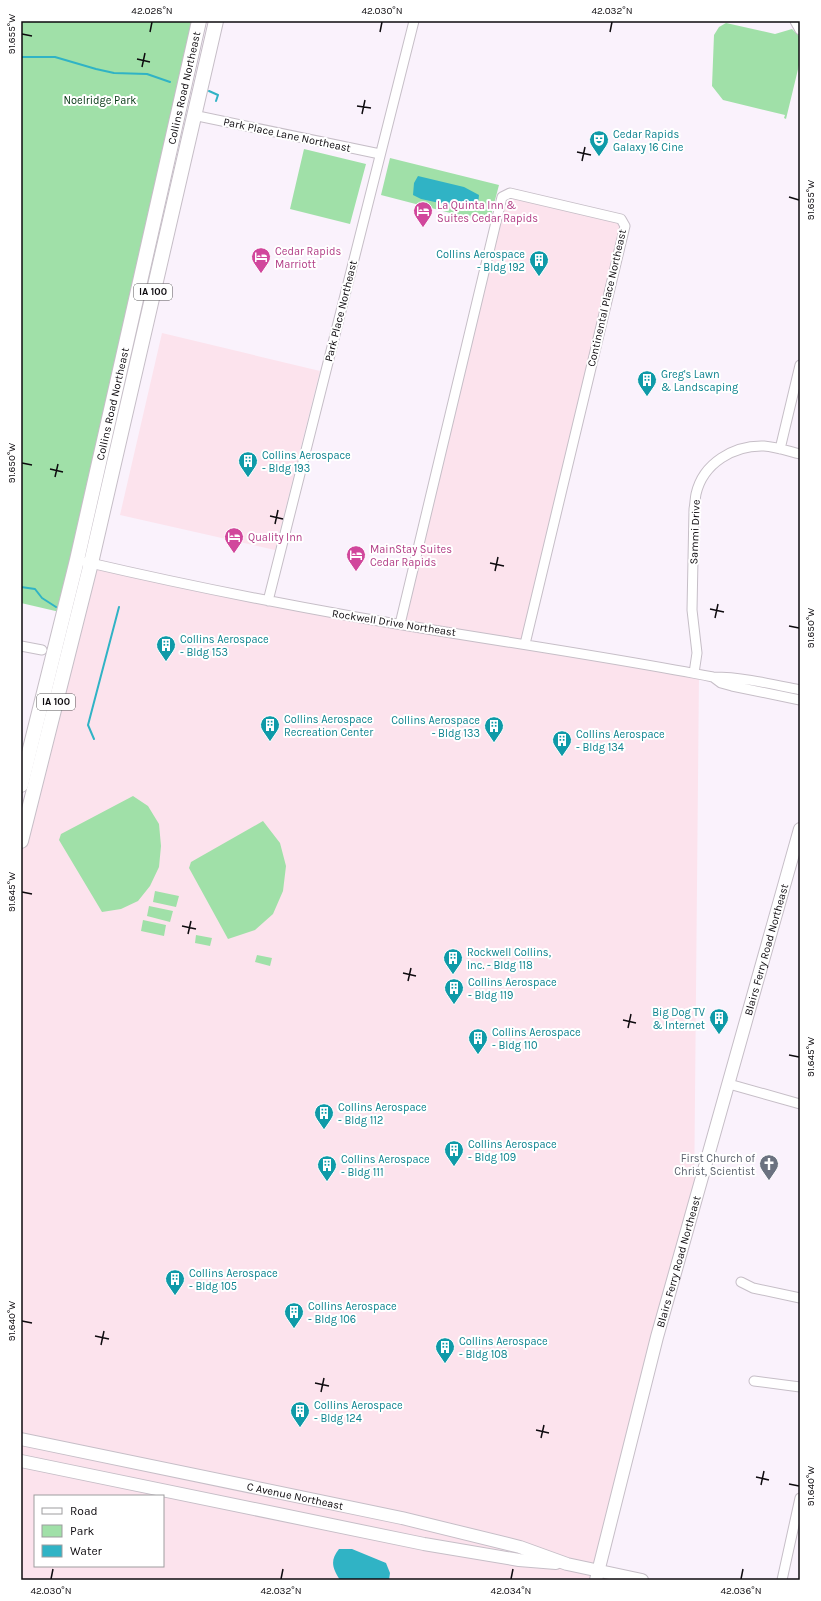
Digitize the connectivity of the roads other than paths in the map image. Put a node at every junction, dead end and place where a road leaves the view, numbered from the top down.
1 (199, 21) edge
2 (205, 21) edge
3 (216, 21) edge
4 (414, 21) edge
5 (795, 21) edge
6 (800, 30) edge
7 (193, 115) junction
8 (380, 154) junction
9 (800, 365) edge
10 (780, 449) junction
11 (800, 454) edge
12 (84, 562) junction
13 (268, 601) junction
14 (400, 624) junction
15 (525, 644) junction
16 (21, 646) edge
17 (42, 650) dead end
18 (694, 673) junction
19 (713, 677) junction
20 (800, 690) edge
21 (800, 700) edge
22 (21, 785) edge
23 (800, 829) edge
24 (21, 841) edge
25 (798, 842) edge
26 (729, 1084) junction
27 (800, 1104) edge
28 (741, 1282) dead end
29 (800, 1298) edge
30 (754, 1381) dead end
31 (800, 1387) edge
32 (21, 1439) edge
33 (21, 1461) edge
34 (800, 1498) edge
35 (567, 1564) junction
36 (597, 1575) edge
37 (642, 1580) edge
38 (782, 1580) edge

1 - 12 highway, Collins Road Northeast / IA 100
2 - 7 highway, Collins Road Northeast
3 - 7 highway, Collins Road Northeast / IA 100
4 - 8 street, Park Place Northeast
5 - 6 street
7 - 8 street, Park Place Lane Northeast
7 - 12 highway, Collins Road Northeast / IA 100
8 - 13 street, Park Place Northeast
9 - 10 street
10 - 11 street, Sammi Drive
10 - 18 street, Sammi Drive
12 - 13 street, Rockwell Drive Northeast
12 - 22 highway, Collins Road Northeast / IA 100
12 - 24 highway, Collins Road Northeast / IA 100
13 - 14 street, Rockwell Drive Northeast
14 - 15 street, Rockwell Drive Northeast
14 - 15 street, Continental Place Northeast
15 - 18 street, Rockwell Drive Northeast
16 - 17 street
18 - 19 street, Rockwell Drive Northeast
19 - 20 street, Rockwell Drive Northeast
19 - 21 street, Rockwell Drive Northeast
23 - 25 main road, Blairs Ferry Road Northeast
25 - 26 main road, Blairs Ferry Road Northeast
26 - 27 street
26 - 36 main road, Blairs Ferry Road Northeast
28 - 29 street
30 - 31 street
32 - 35 main road, C Avenue Northeast
33 - 35 main road, C Avenue Northeast
34 - 38 street
35 - 36 main road, C Avenue Northeast
36 - 37 main road, C Avenue Northeast

